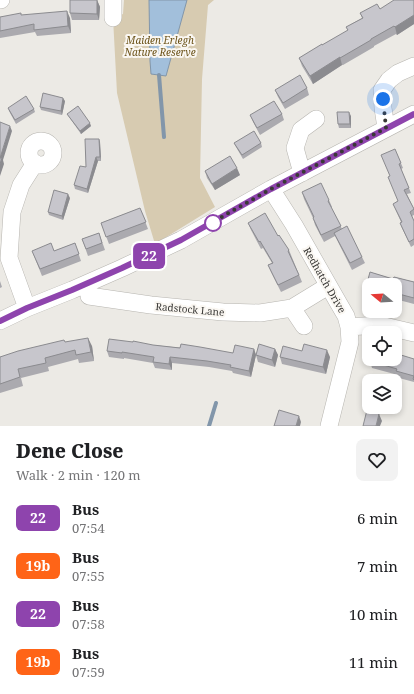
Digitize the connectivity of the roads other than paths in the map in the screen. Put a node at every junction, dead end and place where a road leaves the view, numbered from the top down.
1 (113, 0) edge
2 (113, 18) dead end
3 (414, 66) edge
4 (414, 114) edge
5 (316, 119) dead end
6 (386, 128) junction
7 (35, 163) dead end
8 (302, 173) junction
9 (271, 189) junction
10 (328, 286) junction
11 (89, 296) dead end
12 (27, 308) junction
13 (292, 308) junction
14 (0, 320) edge
15 (304, 326) dead end
16 (349, 327) junction
17 (414, 333) edge
18 (329, 426) edge

1 - 2 street
3 - 6 street
4 - 6 street
5 - 8 street
6 - 8 street
7 - 12 street
8 - 9 street
9 - 10 street, Redhatch Drive
9 - 12 street
10 - 13 street, Radstock Lane
10 - 16 street, Redhatch Drive
11 - 13 street, Radstock Lane
12 - 14 street
13 - 15 street
16 - 17 street
16 - 18 street, Redhatch Drive

